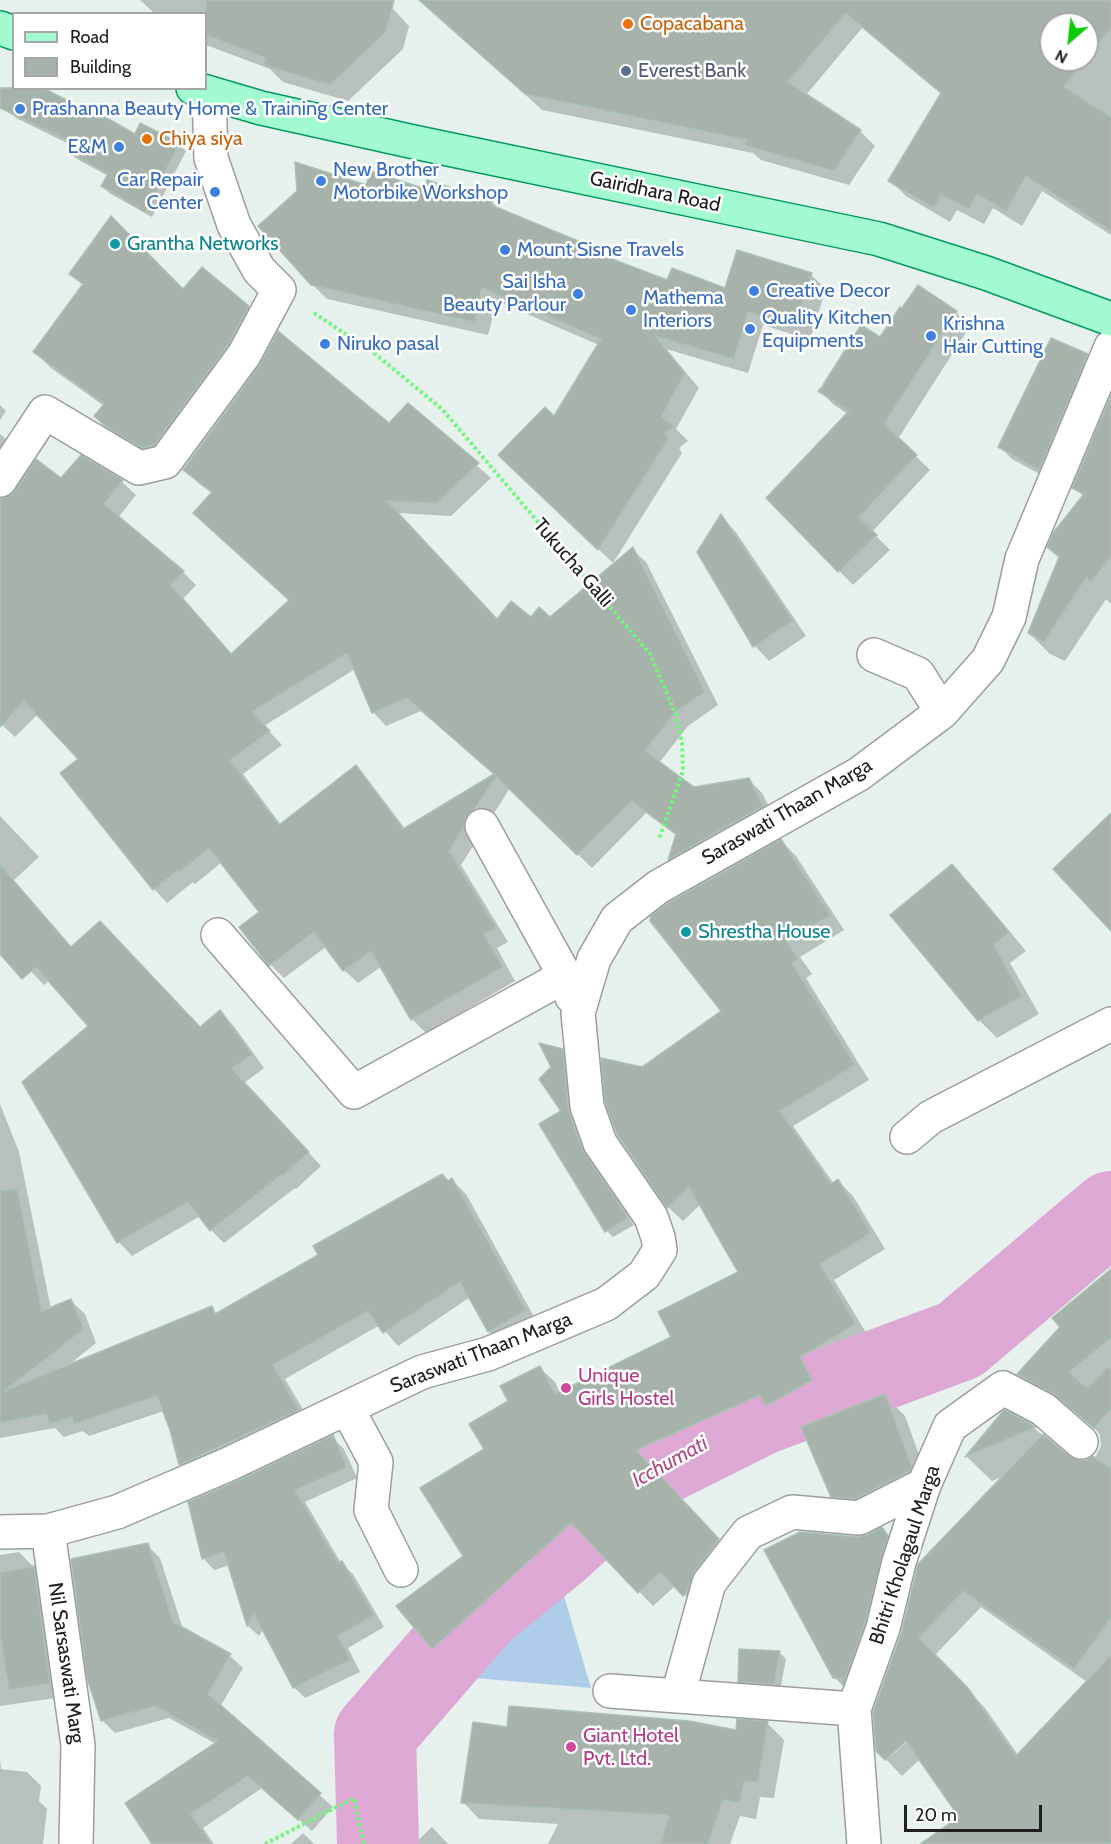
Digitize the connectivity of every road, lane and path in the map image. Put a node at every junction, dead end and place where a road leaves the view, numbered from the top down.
1 (201, 91) edge
2 (279, 290) junction
3 (1111, 319) edge
4 (1111, 347) edge
5 (0, 480) edge
6 (874, 655) dead end
7 (942, 712) junction
8 (482, 826) dead end
9 (656, 846) dead end
10 (218, 935) dead end
11 (565, 976) junction
12 (578, 1013) junction
13 (1111, 1024) edge
14 (907, 1137) dead end
15 (346, 1408) junction
16 (1081, 1442) dead end
17 (924, 1485) junction
18 (48, 1531) junction
19 (0, 1532) edge
20 (401, 1570) dead end
21 (610, 1691) dead end
22 (678, 1695) junction
23 (854, 1709) junction
24 (76, 1844) edge
25 (265, 1844) edge
26 (364, 1844) edge
27 (864, 1844) edge

1 - 2 street
1 - 3 main road, Gairidhara Road
2 - 5 street
2 - 9 path, Tukucha Galli
4 - 7 street, Saraswati Thaan Marga
6 - 7 street
7 - 12 street, Saraswati Thaan Marga
8 - 11 street, Saraswati Thaan Marga
10 - 11 street
11 - 12 street, Saraswati Thaan Marga
12 - 15 street, Saraswati Thaan Marga
13 - 14 street
15 - 18 street, Saraswati Thaan Marga
15 - 20 street
16 - 17 street, Bhitri Kholagaul Marga
17 - 22 street
17 - 23 street, Bhitri Kholagaul Marga
18 - 19 street
18 - 24 street, Nil Sarsaswati Marg
21 - 22 street
22 - 23 street
23 - 27 street, Bhitri Kholagaul Marga
25 - 26 path

